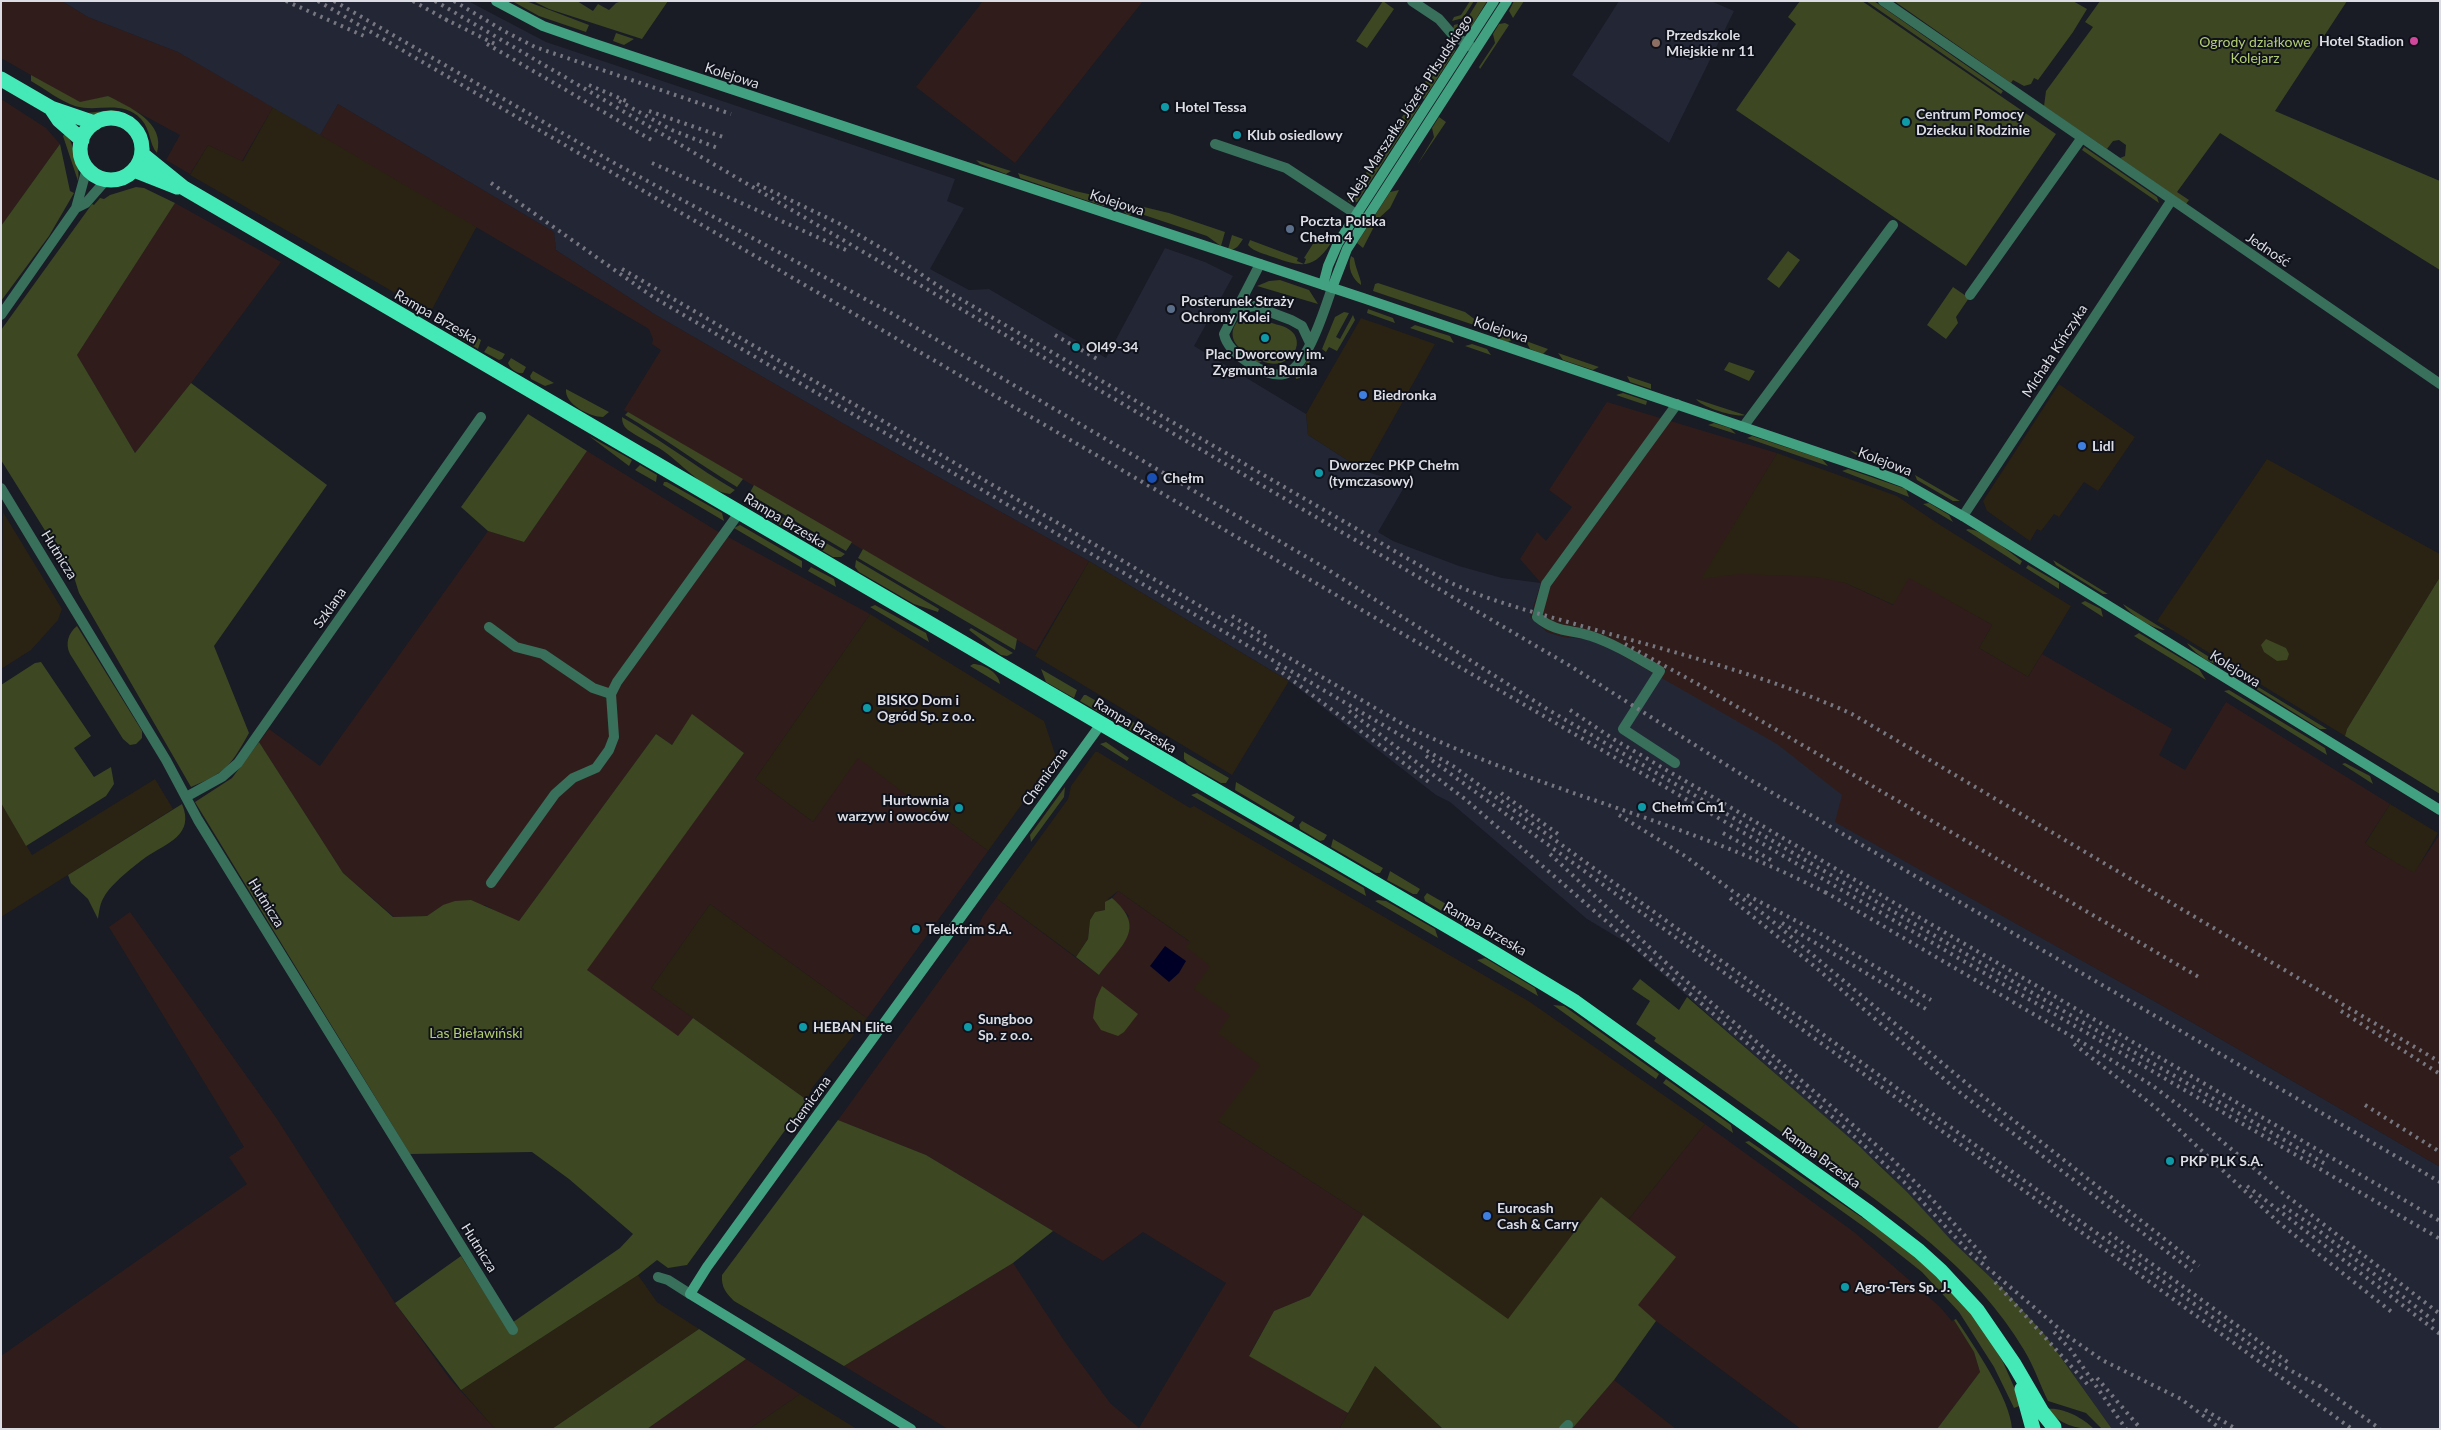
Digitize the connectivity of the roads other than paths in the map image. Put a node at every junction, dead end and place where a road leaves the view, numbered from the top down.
1 (496, 1) edge
2 (1412, 1) edge
3 (1494, 1) edge
4 (1507, 1) edge
5 (1883, 1) edge
6 (1471, 47) junction
7 (1, 78) edge
8 (51, 108) junction
9 (95, 123) junction
10 (2081, 139) junction
11 (82, 140) junction
12 (1215, 144) dead end
13 (142, 154) junction
14 (87, 168) junction
15 (134, 170) junction
16 (106, 180) junction
17 (184, 188) junction
18 (2171, 201) junction
19 (76, 208) junction
20 (1361, 217) junction
21 (1893, 225) dead end
22 (1260, 264) junction
23 (1328, 287) junction
24 (1970, 295) dead end
25 (1237, 309) junction
26 (1, 315) edge
27 (1310, 343) junction
28 (2440, 384) edge
29 (1677, 404) junction
30 (480, 417) dead end
31 (1743, 427) junction
32 (1, 488) edge
33 (739, 513) junction
34 (1963, 516) junction
35 (489, 627) dead end
36 (611, 694) junction
37 (1100, 724) junction
38 (1675, 763) dead end
39 (186, 797) junction
40 (2440, 810) edge
41 (491, 883) dead end
42 (658, 1277) dead end
43 (690, 1294) junction
44 (513, 1330) dead end
45 (2014, 1364) junction
46 (2056, 1428) edge
47 (911, 1429) edge
48 (2033, 1429) edge

1 - 22 street, Kolejowa
2 - 6 street
3 - 6 street, Aleja Marszałka Józefa Piłsudskiego
4 - 6 street, Aleja Marszałka Józefa Piłsudskiego
5 - 10 street, Jedność
6 - 20 street, Aleja Marszałka Józefa Piłsudskiego
7 - 8 highway
8 - 9 highway
8 - 11 highway
9 - 11 highway
9 - 13 highway
10 - 18 street, Jedność
10 - 24 street
11 - 14 highway
12 - 20 street
13 - 15 highway
13 - 17 highway, Rampa Brzeska
14 - 16 highway
14 - 19 street
15 - 16 highway
15 - 17 highway, Rampa Brzeska
16 - 19 street
17 - 33 highway, Rampa Brzeska
18 - 28 street, Jedność
18 - 34 street, Michała Kińczyka
19 - 26 street
20 - 23 street, Aleja Marszałka Józefa Piłsudskiego
21 - 31 street
22 - 23 street, Kolejowa
22 - 25 street
23 - 27 street
23 - 29 street, Kolejowa
25 - 27 street
25 - 27 street
29 - 31 street, Kolejowa
29 - 38 street
30 - 39 street, Szklana
31 - 34 street, Kolejowa
32 - 39 street, Hutnicza
33 - 36 street
33 - 37 highway, Rampa Brzeska
34 - 40 street, Kolejowa
35 - 36 street
36 - 41 street
37 - 43 street, Chemiczna
37 - 45 highway, Rampa Brzeska
39 - 44 street, Hutnicza
42 - 43 street
43 - 47 street
45 - 46 highway, Rampa Brzeska
45 - 48 highway, Rampa Brzeska

